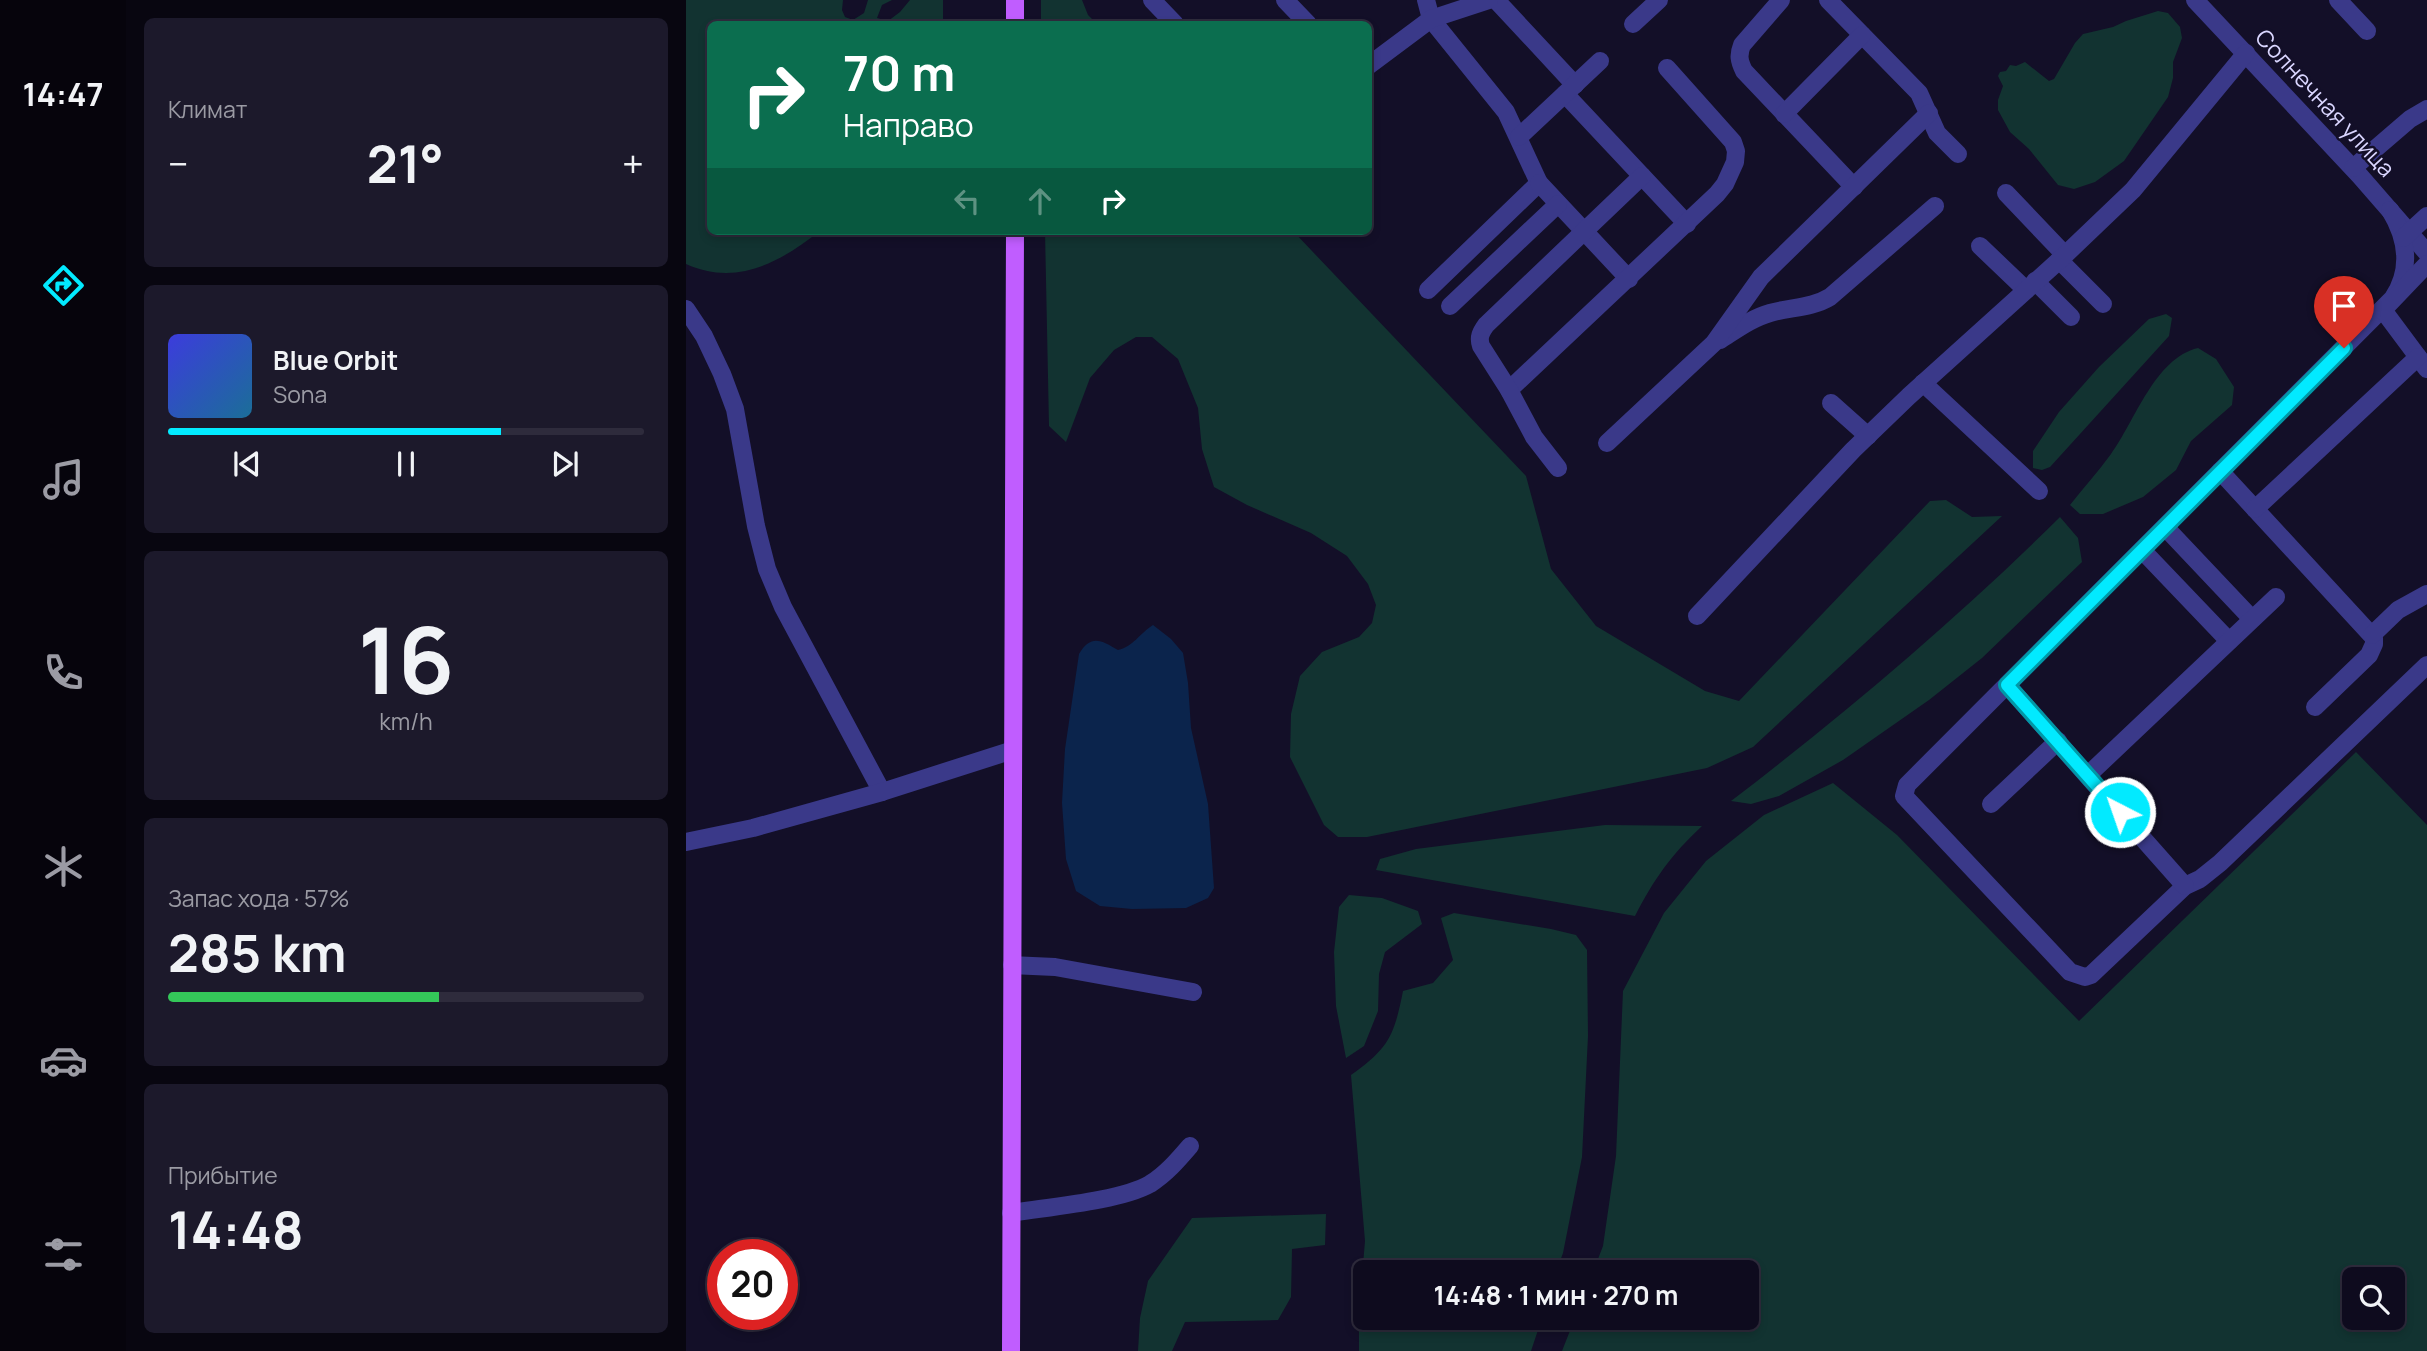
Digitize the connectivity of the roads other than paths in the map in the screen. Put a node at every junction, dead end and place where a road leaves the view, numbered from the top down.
1 (1015, 0) edge
2 (1152, 0) edge
3 (1285, 0) edge
4 (1426, 0) edge
5 (1489, 0) edge
6 (1496, 0) edge
7 (1659, 0) edge
8 (1781, 0) edge
9 (1828, 0) edge
10 (2195, 0) edge
11 (2338, 0) edge
12 (1431, 19) junction
13 (1015, 21) edge
14 (1172, 21) edge
15 (1305, 21) edge
16 (1633, 24) dead end
17 (2367, 31) dead end
18 (1863, 35) junction
19 (2246, 53) junction
20 (1600, 61) dead end
21 (1372, 63) edge
22 (1667, 68) dead end
23 (1570, 89) junction
24 (2427, 109) edge
25 (1928, 113) junction
26 (1784, 114) junction
27 (1519, 137) junction
28 (1958, 154) dead end
29 (2353, 168) junction
30 (1642, 176) junction
31 (1539, 184) junction
32 (1854, 187) junction
33 (2006, 194) dead end
34 (1558, 204) junction
35 (1934, 206) dead end
36 (2427, 216) edge
37 (1687, 224) junction
38 (1583, 231) junction
39 (1015, 235) edge
40 (2406, 235) junction
41 (1980, 246) dead end
42 (2427, 253) edge
43 (2062, 257) junction
44 (2427, 264) edge
45 (1629, 279) junction
46 (2031, 286) junction
47 (1428, 290) dead end
48 (2103, 304) dead end
49 (1450, 306) dead end
50 (686, 309) edge
51 (2382, 310) junction
52 (2071, 317) dead end
53 (1714, 343) junction
54 (2423, 363) edge
55 (1923, 383) junction
56 (1509, 390) junction
57 (1831, 402) dead end
58 (1868, 436) junction
59 (1607, 443) dead end
60 (1558, 468) dead end
61 (2220, 471) junction
62 (2039, 491) dead end
63 (2255, 509) junction
64 (2165, 527) junction
65 (2142, 550) junction
66 (2427, 594) edge
67 (2276, 597) dead end
68 (1697, 616) dead end
69 (2252, 619) junction
70 (2372, 635) junction
71 (2229, 641) junction
72 (2427, 665) edge
73 (2007, 685) junction
74 (2315, 707) dead end
75 (2058, 741) junction
76 (1013, 750) junction
77 (2088, 775) junction
78 (881, 792) junction
79 (1991, 804) dead end
80 (686, 842) edge
81 (2185, 886) junction
82 (1012, 965) junction
83 (1193, 992) dead end
84 (1190, 1146) dead end
85 (1011, 1213) junction
86 (1011, 1351) edge

1 - 13 main road
2 - 14 street
3 - 15 street
4 - 12 street
5 - 12 street
6 - 23 street
7 - 16 street
8 - 26 street
9 - 18 street
10 - 19 street, Солнечная улица
11 - 17 street
12 - 21 street
12 - 27 street
18 - 25 street
18 - 26 street
19 - 29 street, Солнечная улица
19 - 43 street
20 - 23 street
22 - 37 street
23 - 27 street
23 - 30 street
24 - 29 street
25 - 28 street
25 - 32 street
26 - 32 street
27 - 31 street
29 - 40 street, Солнечная улица
30 - 37 street
30 - 38 street
31 - 34 street
31 - 47 street
32 - 53 street
33 - 43 street
34 - 38 street
34 - 49 street
35 - 53 street
36 - 40 street
37 - 45 street
38 - 45 street
38 - 56 street
39 - 76 main road
40 - 42 street
40 - 51 street
41 - 46 street
43 - 46 street
43 - 48 street
44 - 51 street
45 - 56 street
46 - 52 street
46 - 55 street
50 - 78 street
51 - 54 street
51 - 61 street
53 - 59 street
54 - 63 street
55 - 58 street
55 - 62 street
56 - 60 street
57 - 58 street
58 - 68 street
61 - 63 street
61 - 64 street
63 - 70 street
64 - 65 street
64 - 69 street
65 - 71 street
65 - 73 street
66 - 70 street
67 - 69 street
69 - 71 street
70 - 74 street
71 - 77 street
72 - 81 street
73 - 75 street
73 - 81 street
75 - 77 street
75 - 79 street
76 - 78 street
76 - 82 main road
77 - 81 street
78 - 80 street
82 - 83 street
82 - 85 main road
84 - 85 street
85 - 86 main road

